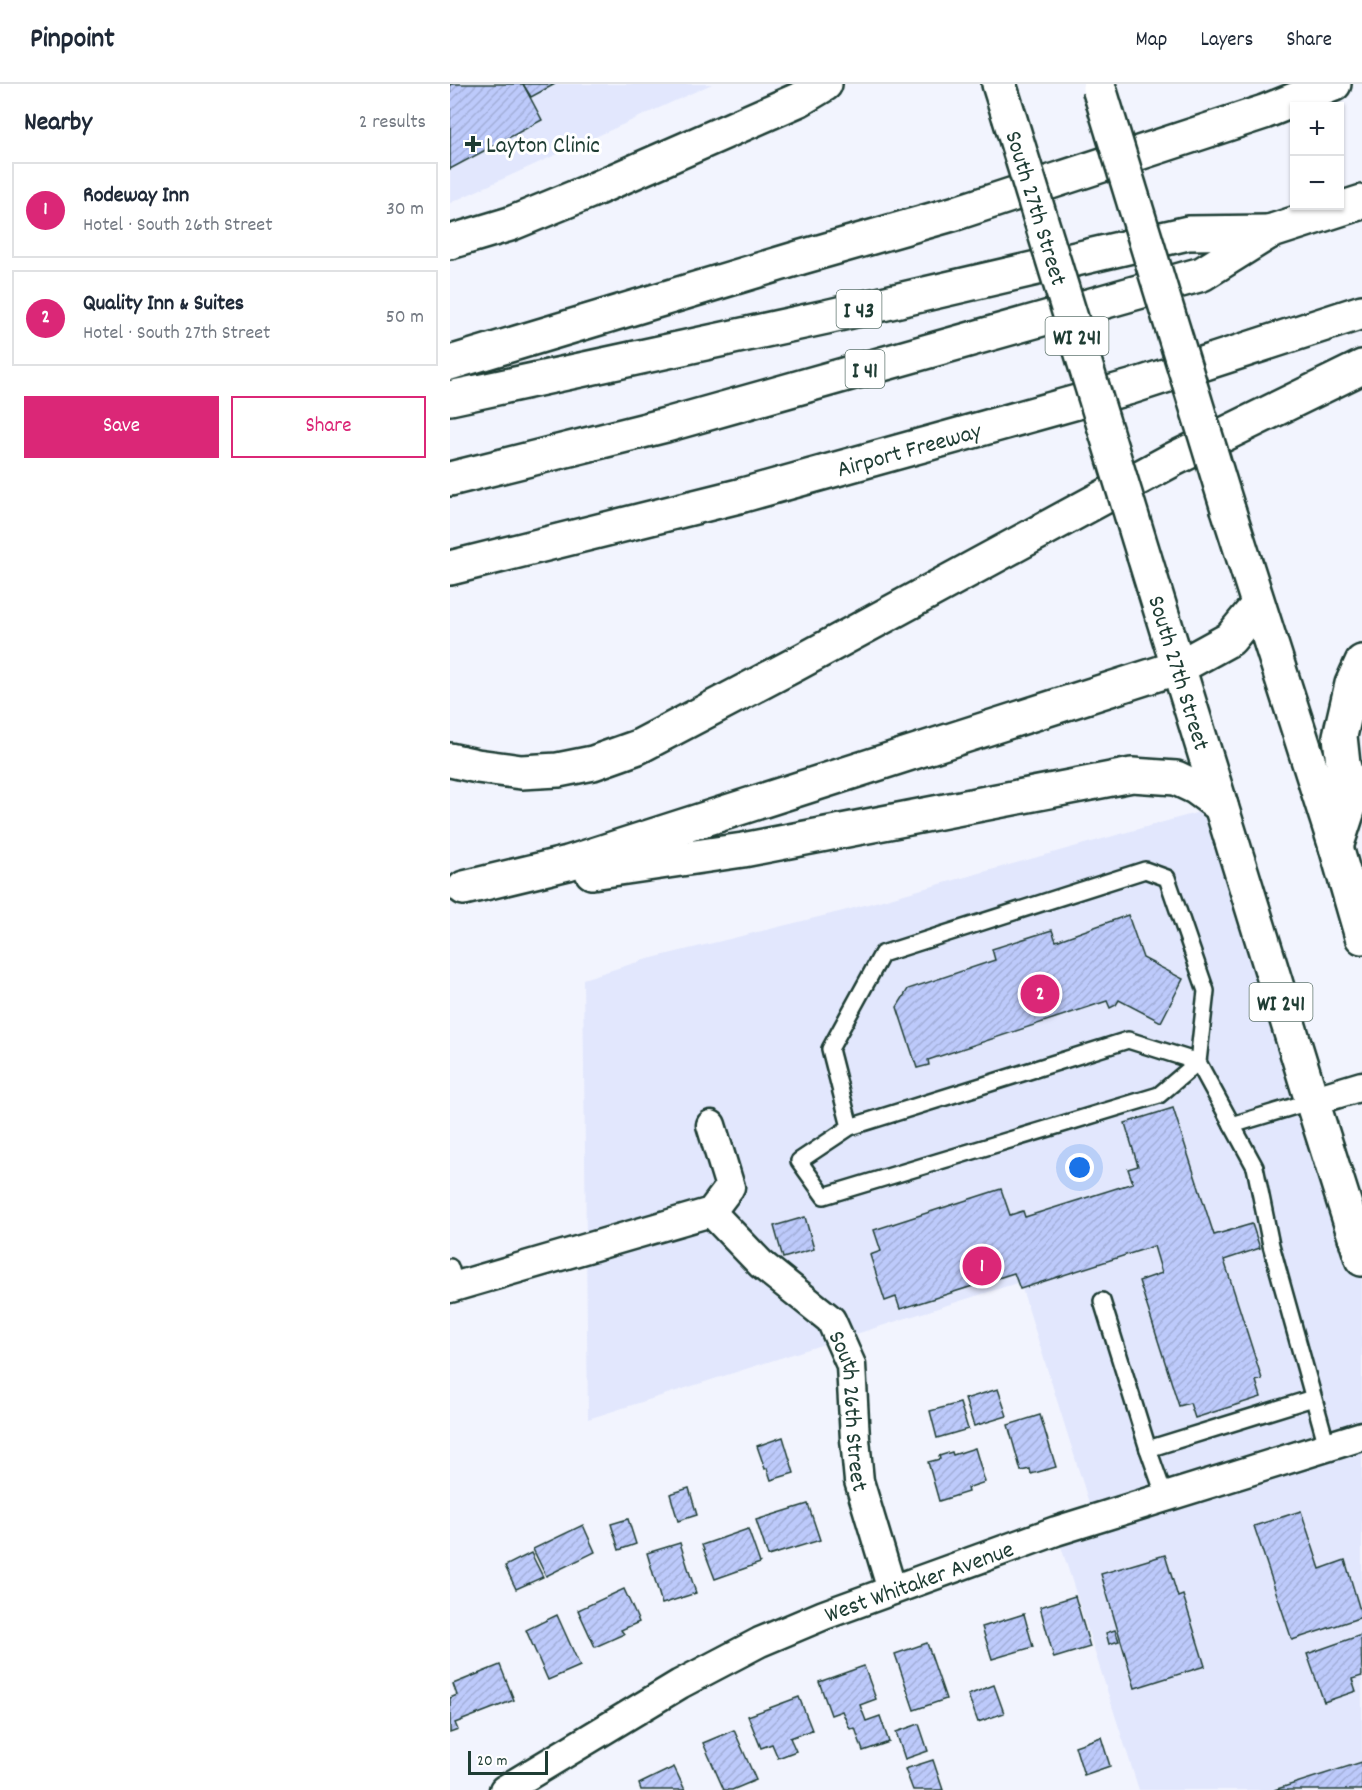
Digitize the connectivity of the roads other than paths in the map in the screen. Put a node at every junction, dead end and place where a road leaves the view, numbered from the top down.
1 (825, 84) edge
2 (999, 84) edge
3 (1334, 84) edge
4 (1099, 86) edge
5 (1362, 202) edge
6 (510, 224) junction
7 (1269, 232) junction
8 (450, 242) edge
9 (450, 255) edge
10 (1362, 312) edge
11 (450, 363) edge
12 (1362, 367) edge
13 (450, 398) edge
14 (450, 479) edge
15 (450, 568) edge
16 (1258, 605) junction
17 (1362, 662) edge
18 (1179, 667) junction
19 (450, 760) edge
20 (1221, 806) junction
21 (1336, 847) junction
22 (457, 888) edge
23 (1362, 937) edge
24 (1198, 1062) junction
25 (1362, 1086) edge
26 (1312, 1101) junction
27 (711, 1125) dead end
28 (1232, 1125) junction
29 (850, 1127) junction
30 (1339, 1186) junction
31 (711, 1212) junction
32 (1362, 1234) edge
33 (1362, 1259) edge
34 (452, 1280) edge
35 (1102, 1301) dead end
36 (1312, 1398) junction
37 (1362, 1436) edge
38 (1327, 1446) junction
39 (1148, 1449) junction
40 (1166, 1497) junction
41 (892, 1590) junction
42 (504, 1790) edge

1 - 6 main road
2 - 18 main road, South 27th Street / WI 241, bridge
3 - 11 main road
4 - 16 main road, bridge
5 - 7 main road, I 41
6 - 8 main road
6 - 9 main road
7 - 13 main road, I 43
7 - 14 main road, I 41
10 - 15 main road, Airport Freeway
12 - 19 main road
16 - 18 main road
16 - 21 main road
17 - 21 main road
18 - 20 main road, South 27th Street / WI 241
18 - 22 main road
20 - 22 main road
20 - 26 main road, South 27th Street / WI 241
21 - 23 main road
24 - 28 lane
24 - 29 lane
24 - 29 lane
24 - 29 lane
25 - 26 street
26 - 28 lane
26 - 30 main road, South 27th Street / WI 241
27 - 31 street
28 - 36 lane
30 - 32 main road
30 - 33 main road, South 27th Street / WI 241
31 - 34 street
31 - 41 street, South 26th Street
35 - 39 lane
36 - 38 lane
36 - 39 lane
37 - 38 street, West Whitaker Avenue
38 - 40 street, West Whitaker Avenue
39 - 40 lane
40 - 41 street, West Whitaker Avenue
41 - 42 street, West Whitaker Avenue

